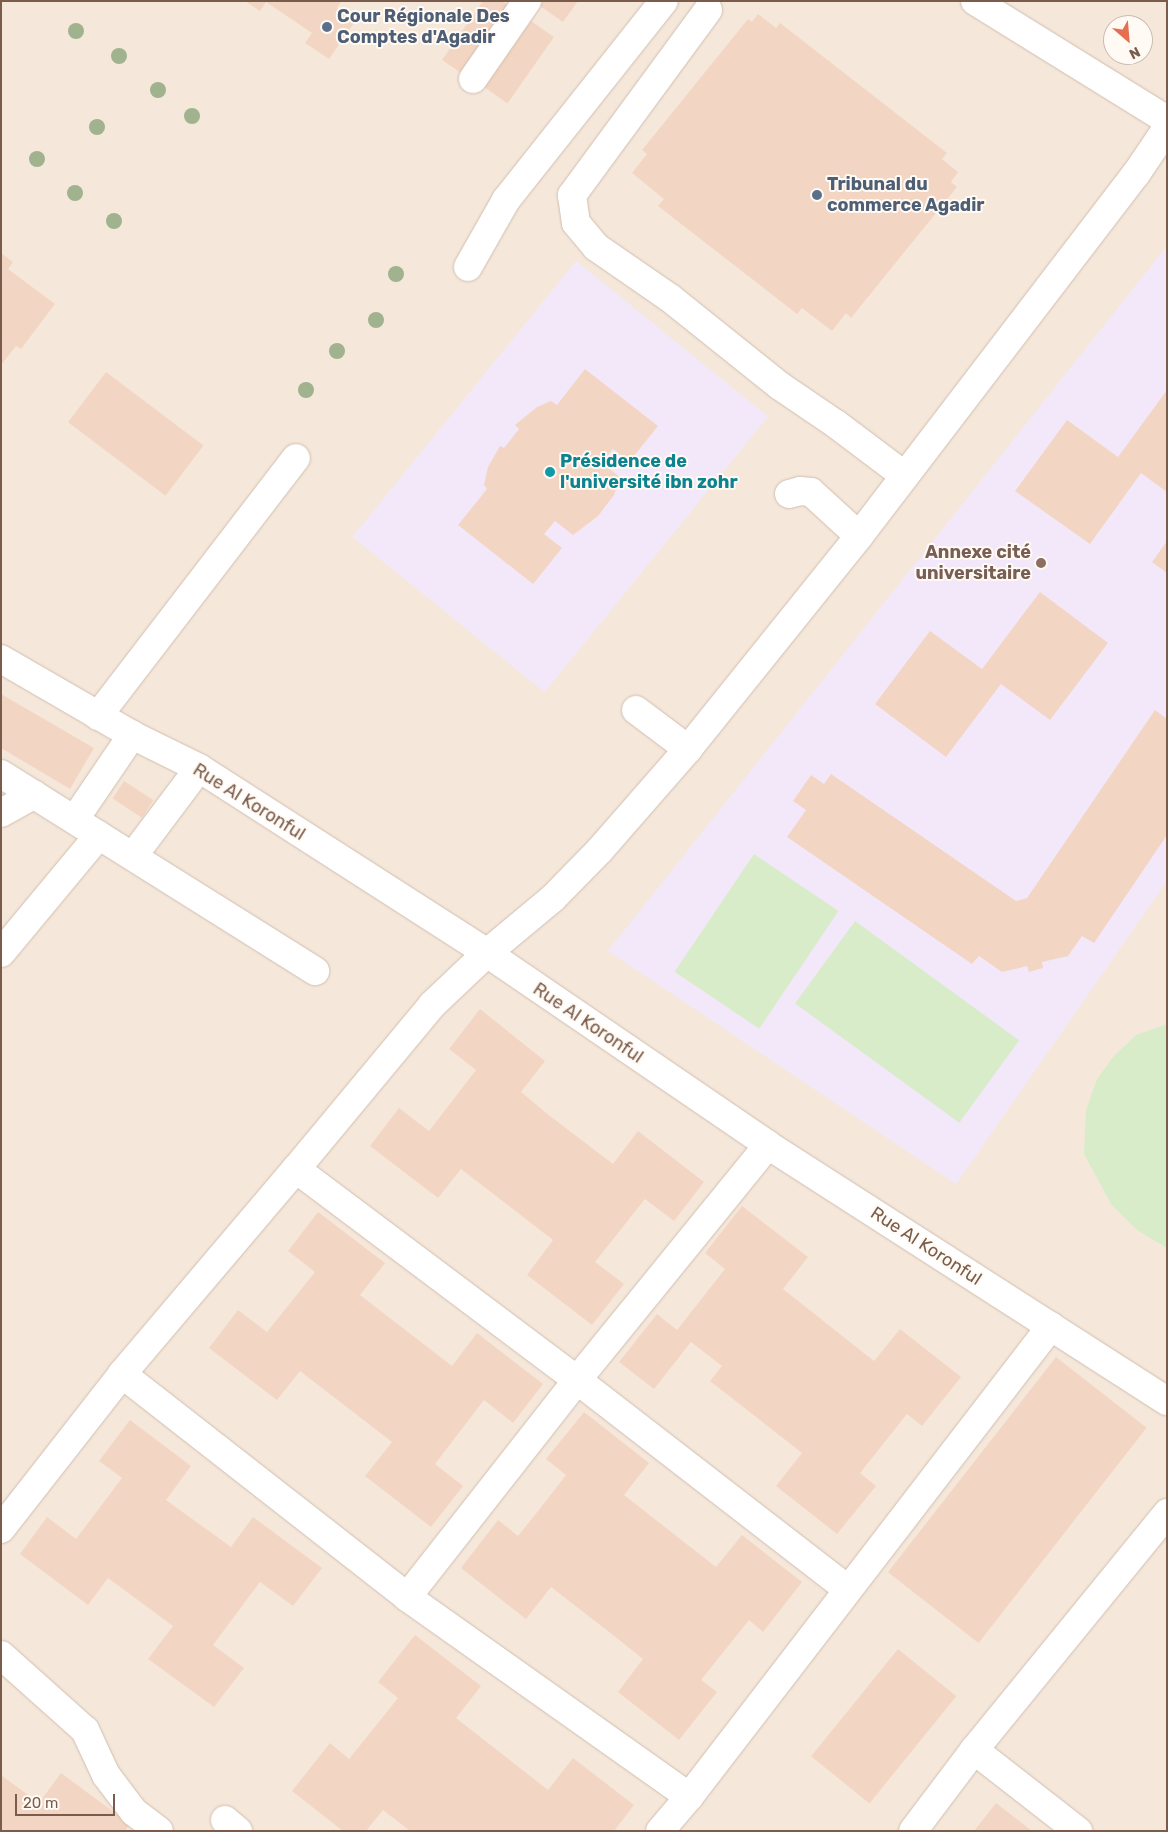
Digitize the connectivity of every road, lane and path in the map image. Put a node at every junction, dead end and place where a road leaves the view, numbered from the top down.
1 (527, 1) edge
2 (664, 1) edge
3 (976, 2) edge
4 (708, 10) dead end
5 (473, 79) dead end
6 (1167, 120) edge
7 (1167, 128) edge
8 (468, 267) dead end
9 (296, 458) dead end
10 (905, 476) junction
11 (788, 494) dead end
12 (859, 536) junction
13 (1, 659) edge
14 (636, 710) dead end
15 (98, 716) junction
16 (132, 735) junction
17 (688, 749) junction
18 (199, 768) junction
19 (1, 774) edge
20 (34, 795) junction
21 (1, 813) edge
22 (75, 819) junction
23 (99, 835) junction
24 (133, 856) junction
25 (1, 953) edge
26 (488, 953) junction
27 (315, 971) dead end
28 (768, 1146) junction
29 (296, 1169) junction
30 (1051, 1326) junction
31 (122, 1374) junction
32 (577, 1380) junction
33 (1167, 1401) edge
34 (1167, 1513) edge
35 (1, 1529) edge
36 (847, 1589) junction
37 (407, 1597) junction
38 (1, 1655) edge
39 (974, 1750) junction
40 (689, 1797) junction
41 (159, 1831) edge
42 (660, 1831) edge
43 (913, 1831) edge
44 (1078, 1831) edge

1 - 5 street
2 - 8 street
3 - 6 street
4 - 10 street
7 - 10 street
9 - 15 street
10 - 12 street
11 - 12 street
12 - 17 street
13 - 15 street, Rue Al Koronful
14 - 17 street
15 - 16 street, Rue Al Koronful
16 - 18 street, Rue Al Koronful
16 - 22 street
17 - 26 street
18 - 24 street
18 - 26 street, Rue Al Koronful
19 - 20 street
20 - 21 street
20 - 22 street
22 - 23 street
23 - 24 street
23 - 25 street
24 - 27 street
26 - 28 street, Rue Al Koronful
26 - 29 street
28 - 30 street, Rue Al Koronful
28 - 32 street
29 - 31 street
29 - 32 street
30 - 33 street, Rue Al Koronful
30 - 36 street
31 - 35 street
31 - 37 street
32 - 36 street
32 - 37 street
34 - 39 street
36 - 40 street
37 - 40 street
38 - 41 street
39 - 43 street
39 - 44 street
40 - 42 street

